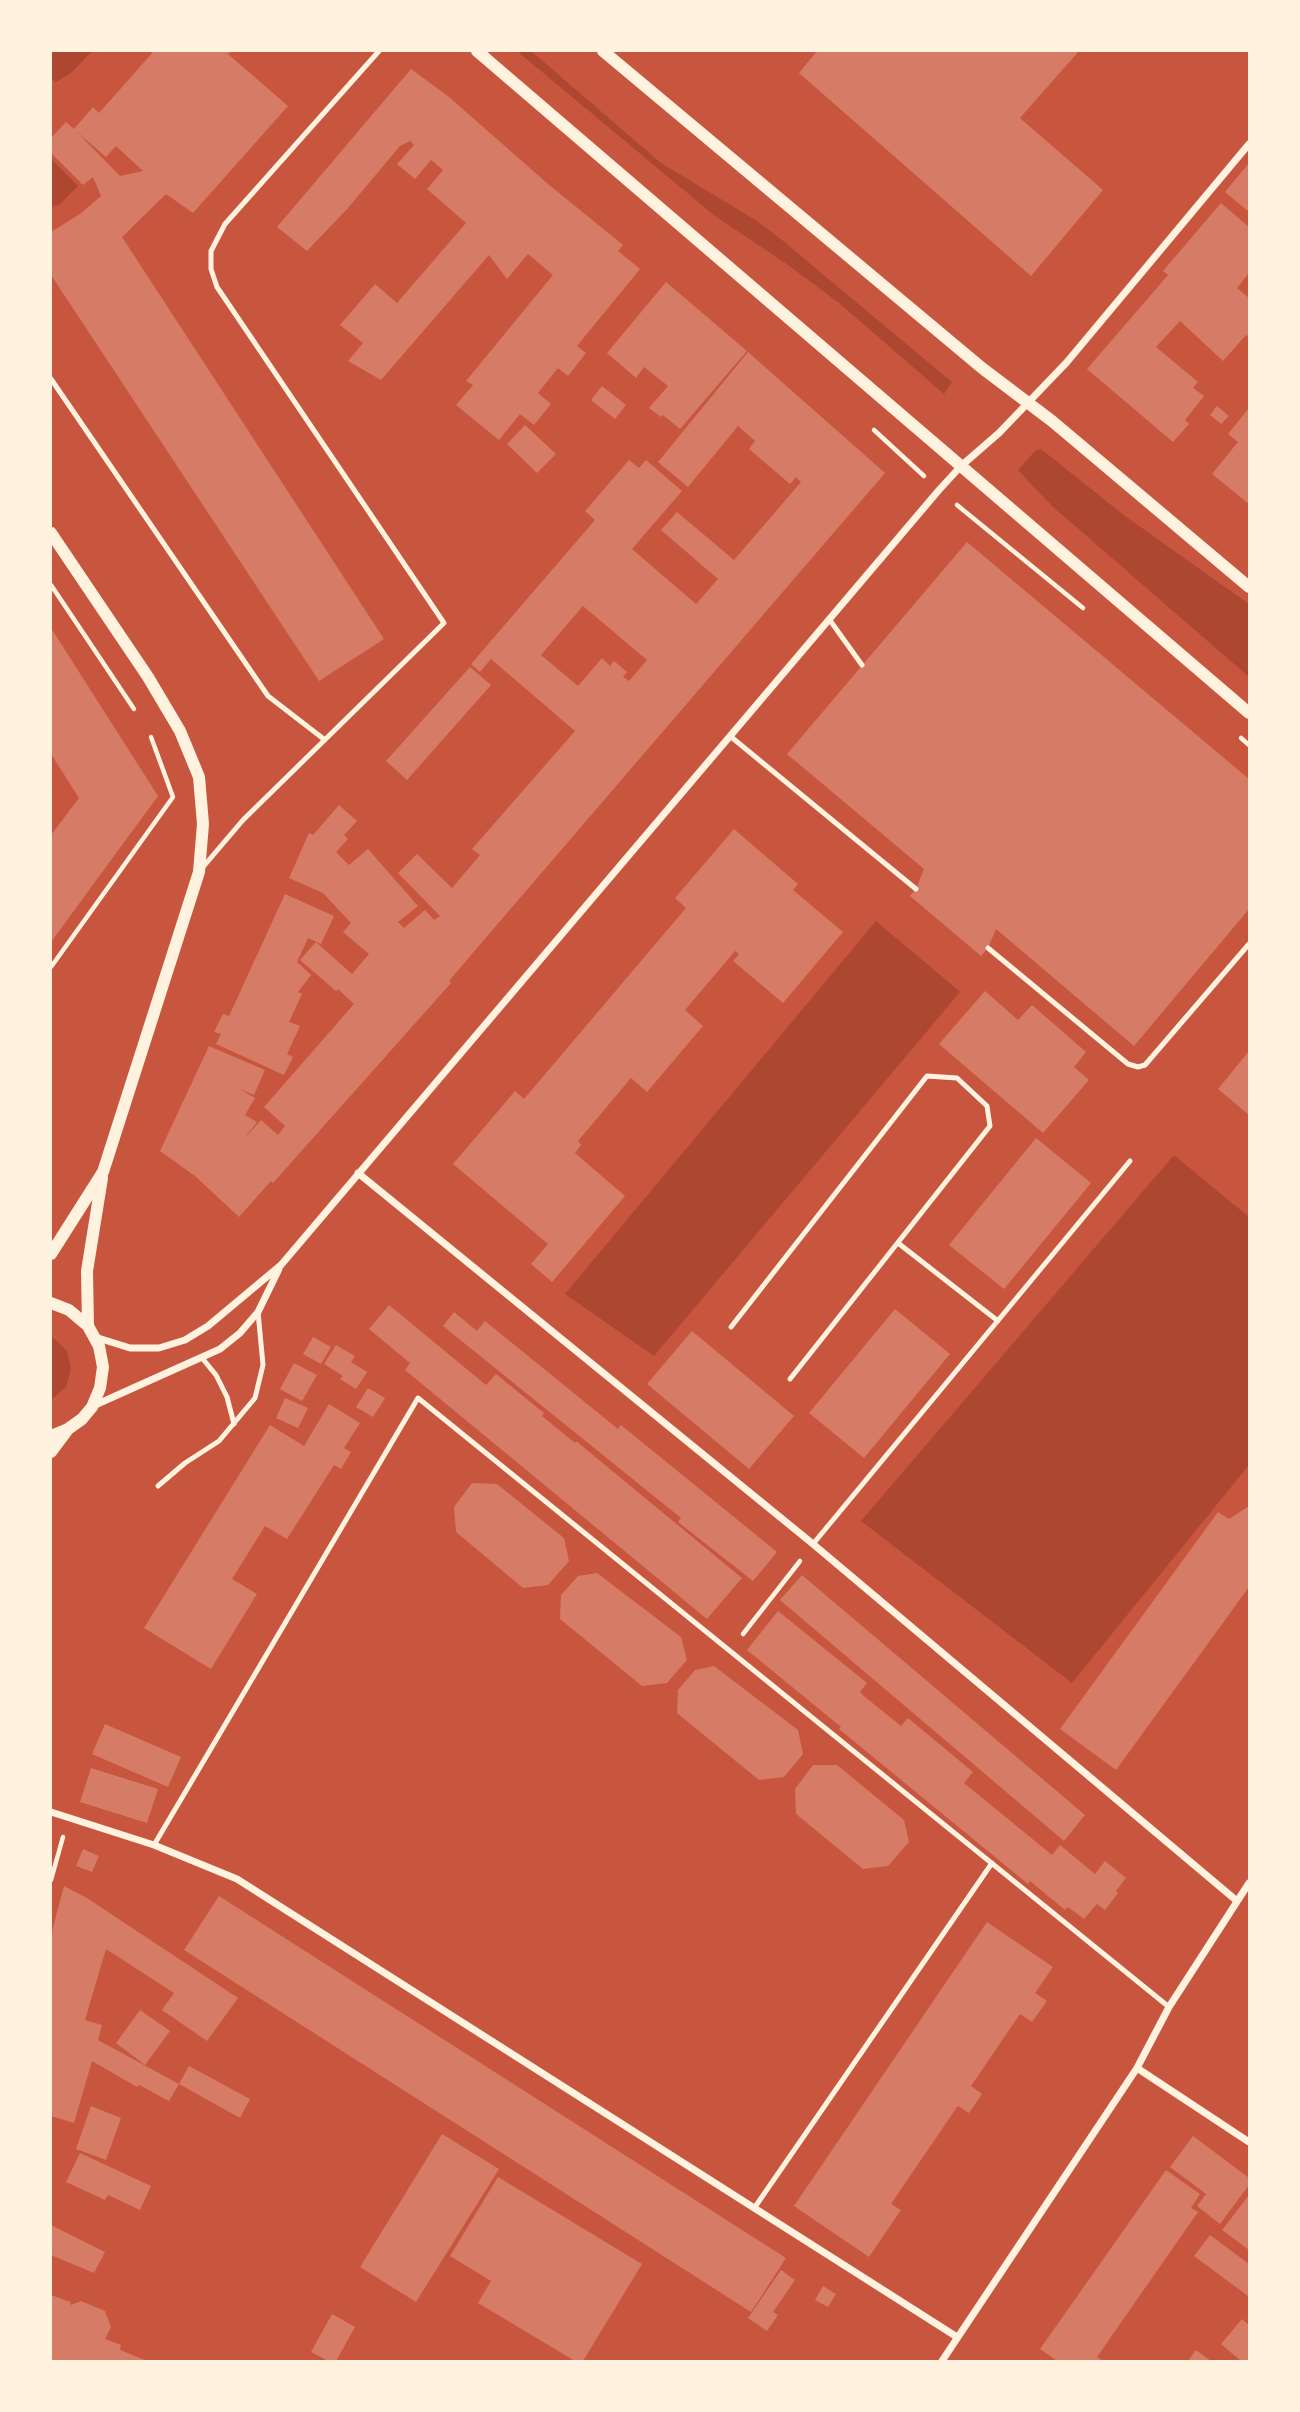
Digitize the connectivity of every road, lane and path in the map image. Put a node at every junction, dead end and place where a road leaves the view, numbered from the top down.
1 (379, 51) edge
2 (477, 51) edge
3 (603, 51) edge
4 (1249, 144) edge
5 (51, 379) edge
6 (1028, 402) junction
7 (961, 466) junction
8 (51, 533) edge
9 (51, 585) edge
10 (1249, 587) edge
11 (829, 619) junction
12 (862, 665) dead end
13 (134, 710) dead end
14 (1249, 713) edge
15 (149, 733) dead end
16 (730, 736) junction
17 (324, 740) junction
18 (199, 872) junction
19 (916, 889) dead end
20 (1249, 944) edge
21 (988, 948) dead end
22 (51, 967) edge
23 (1130, 1161) dead end
24 (103, 1172) junction
25 (358, 1173) junction
26 (898, 1243) junction
27 (51, 1254) edge
28 (281, 1265) junction
29 (51, 1303) edge
30 (258, 1312) junction
31 (998, 1321) junction
32 (731, 1327) dead end
33 (91, 1332) junction
34 (202, 1358) junction
35 (790, 1379) dead end
36 (92, 1407) junction
37 (234, 1424) junction
38 (68, 1429) junction
39 (51, 1436) edge
40 (51, 1452) edge
41 (159, 1486) dead end
42 (813, 1544) junction
43 (729, 1651) junction
44 (51, 1812) edge
45 (68, 1817) junction
46 (154, 1845) junction
47 (992, 1863) junction
48 (51, 1880) edge
49 (1249, 1882) edge
50 (1237, 1901) junction
51 (1169, 2007) junction
52 (1137, 2068) junction
53 (1249, 2142) edge
54 (755, 2207) junction
55 (957, 2337) junction
56 (942, 2361) edge

1 - 17 lane
2 - 7 street
3 - 6 street
4 - 6 street
5 - 17 lane
6 - 7 street
6 - 10 street
7 - 11 street
7 - 14 street
8 - 18 street
9 - 13 path
11 - 12 lane
11 - 16 street
15 - 22 path
16 - 19 lane
16 - 25 street
17 - 18 lane
18 - 24 street
20 - 21 lane
23 - 31 lane
24 - 27 street
24 - 33 street
25 - 28 street
25 - 42 street
26 - 31 lane
26 - 32 lane
26 - 35 lane
28 - 30 street
28 - 33 street
29 - 33 street
30 - 34 street
30 - 37 lane
31 - 42 lane
33 - 36 street
34 - 36 street
34 - 37 lane
36 - 38 street
37 - 41 lane
38 - 39 street
38 - 40 street
42 - 43 path
42 - 50 street
43 - 46 lane
43 - 47 lane
44 - 45 street
45 - 46 street
45 - 48 path
46 - 54 street
47 - 51 lane
47 - 54 lane
49 - 50 street
50 - 51 street
51 - 52 street
52 - 53 street
52 - 55 street
54 - 55 street
55 - 56 street

